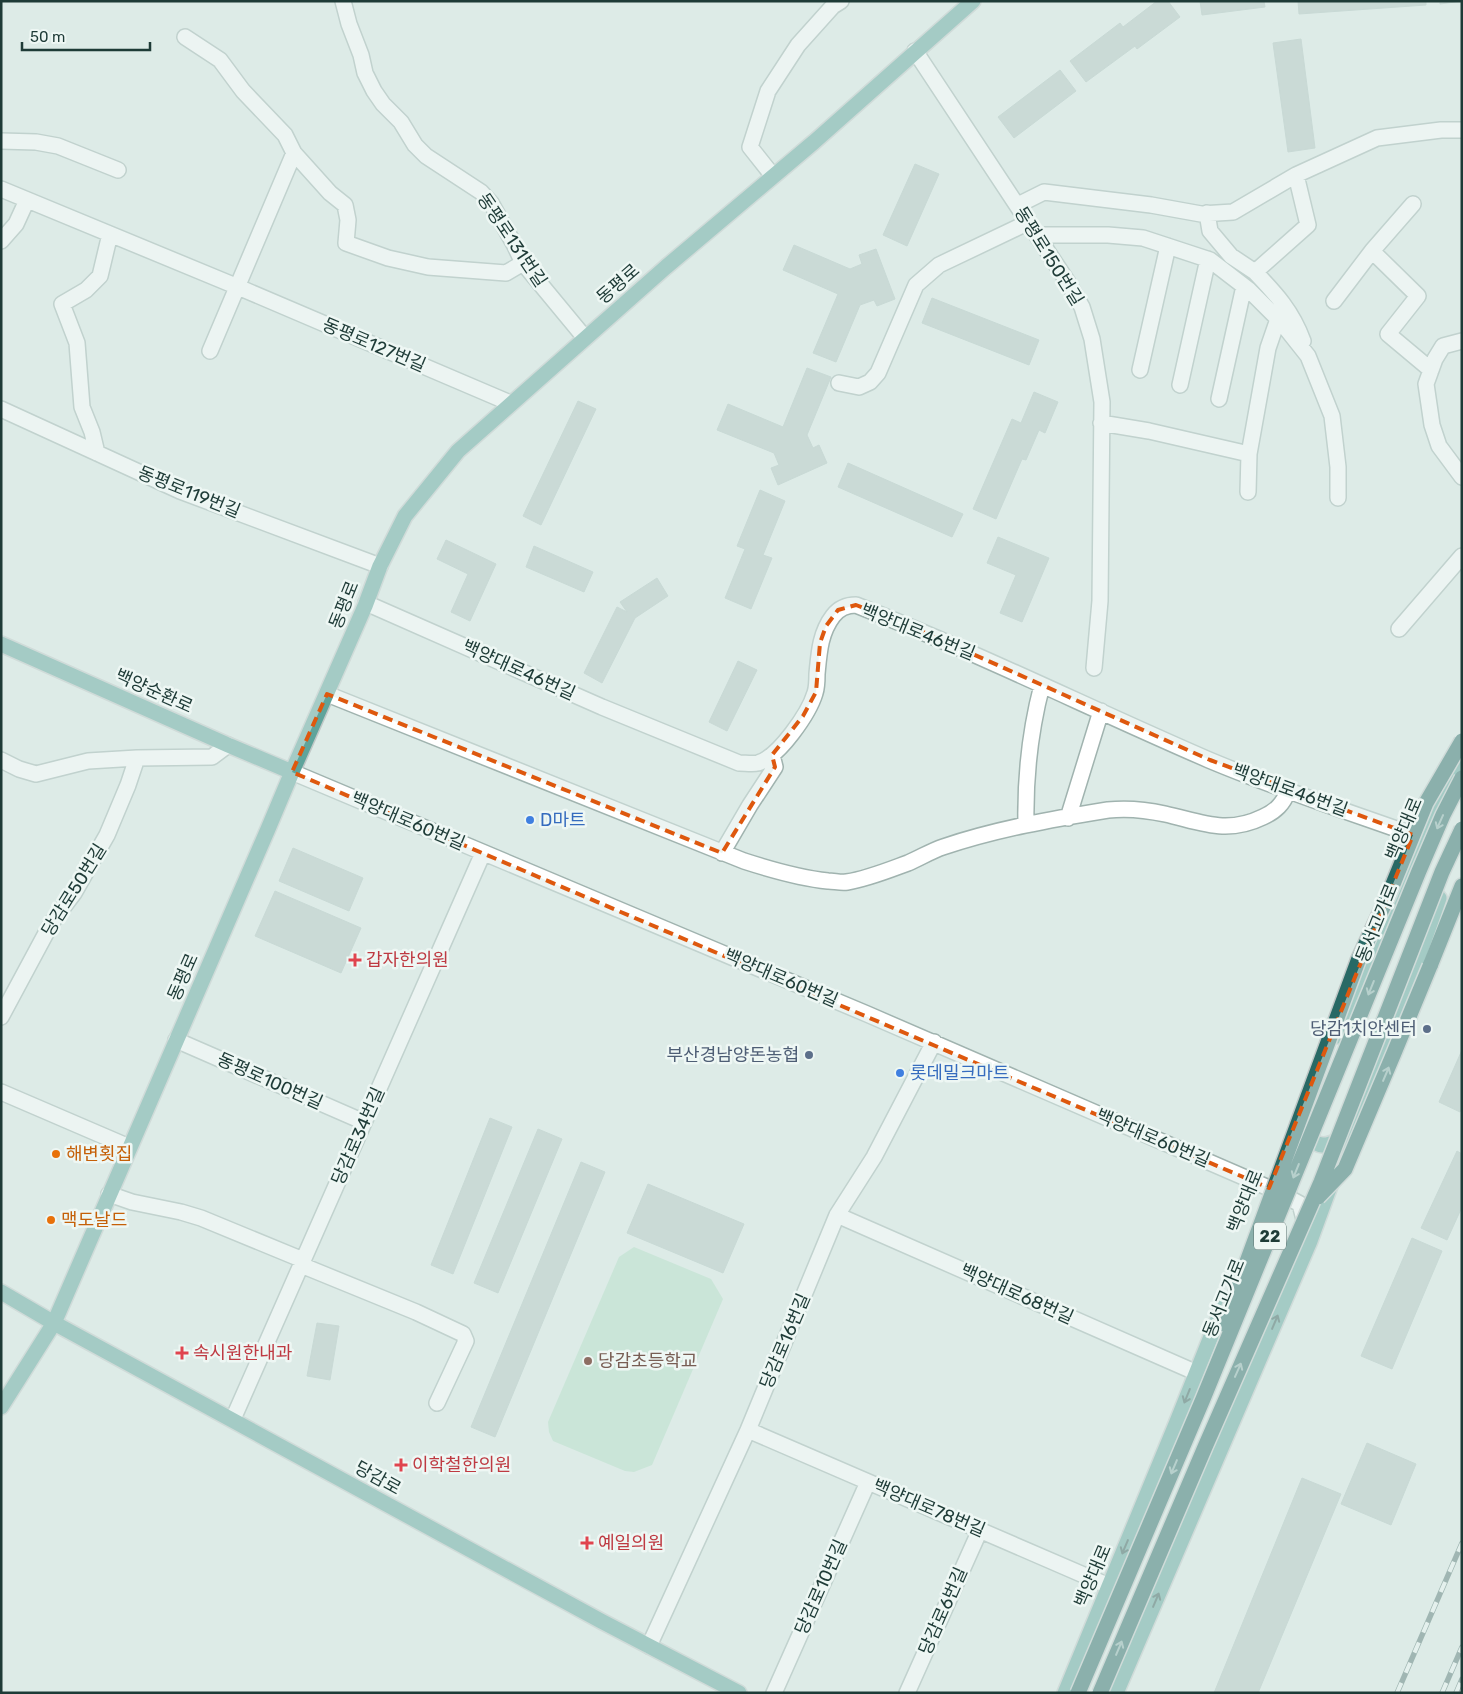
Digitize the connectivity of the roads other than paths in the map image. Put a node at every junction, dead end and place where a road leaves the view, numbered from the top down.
1 (343, 1) edge
2 (841, 1) edge
3 (973, 1) edge
4 (185, 37) dead end
5 (915, 51) junction
6 (1462, 130) edge
7 (1, 141) edge
8 (294, 153) junction
9 (118, 170) dead end
10 (1296, 175) junction
11 (773, 176) junction
12 (1, 189) edge
13 (27, 200) junction
14 (1413, 204) dead end
15 (1018, 205) junction
16 (1207, 214) junction
17 (1029, 222) junction
18 (110, 234) junction
19 (1037, 235) junction
20 (1, 241) edge
21 (1168, 246) junction
22 (1372, 251) junction
23 (1208, 259) junction
24 (523, 263) junction
25 (1255, 272) junction
26 (1244, 286) junction
27 (238, 287) junction
28 (1334, 301) dead end
29 (1278, 319) junction
30 (585, 338) junction
31 (1462, 341) edge
32 (210, 351) dead end
33 (1312, 367) junction
34 (1140, 370) dead end
35 (1432, 370) junction
36 (839, 383) dead end
37 (1180, 385) dead end
38 (1219, 399) dead end
39 (510, 403) junction
40 (1, 409) edge
41 (1102, 423) junction
42 (97, 453) junction
43 (1249, 454) junction
44 (1462, 477) edge
45 (1248, 492) dead end
46 (1338, 498) dead end
47 (1462, 556) edge
48 (380, 566) junction
49 (366, 603) junction
50 (1399, 629) dead end
51 (1, 644) edge
52 (1094, 668) dead end
53 (1042, 685) junction
54 (327, 694) junction
55 (1101, 711) junction
56 (1462, 741) edge
57 (228, 745) junction
58 (772, 755) junction
59 (1462, 757) edge
60 (137, 758) junction
61 (1, 760) edge
62 (292, 772) junction
63 (1462, 778) edge
64 (1288, 791) junction
65 (1068, 818) junction
66 (1026, 825) junction
67 (1462, 828) edge
68 (1419, 837) junction
69 (1462, 841) edge
70 (483, 853) junction
71 (722, 853) junction
72 (1462, 886) edge
73 (1409, 983) junction
74 (1, 1017) edge
75 (176, 1040) junction
76 (934, 1042) junction
77 (1, 1092) edge
78 (1302, 1116) junction
79 (364, 1122) junction
80 (1348, 1137) junction
81 (129, 1147) junction
82 (1269, 1188) junction
83 (109, 1194) junction
84 (1311, 1206) junction
85 (838, 1215) junction
86 (1310, 1241) junction
87 (302, 1263) junction
88 (1, 1292) edge
89 (54, 1322) junction
90 (1197, 1373) junction
91 (1203, 1399) junction
92 (437, 1403) dead end
93 (1, 1407) edge
94 (233, 1419) junction
95 (748, 1430) junction
96 (868, 1482) junction
97 (980, 1530) junction
98 (1109, 1586) junction
99 (649, 1646) junction
100 (739, 1693) edge
101 (774, 1693) edge
102 (907, 1693) edge
103 (1065, 1693) edge
104 (1078, 1693) edge
105 (1100, 1693) edge
106 (1116, 1693) edge

1 - 24 street, 동평로131번길
2 - 11 street
3 - 5 main road, 동평로
4 - 8 street
5 - 11 main road, 동평로
5 - 15 street, 동평로150번길
6 - 10 street
7 - 9 street
8 - 24 street
8 - 27 street
10 - 16 street
10 - 25 street
11 - 30 main road, 동평로
12 - 13 street, 동평로127번길
13 - 18 street, 동평로127번길
13 - 20 street
14 - 22 street
15 - 16 street
15 - 17 street, 동평로150번길
16 - 25 street
17 - 19 street, 동평로150번길
17 - 36 street
18 - 27 street, 동평로127번길
18 - 42 street
19 - 21 street
19 - 41 street, 동평로150번길
21 - 23 street
21 - 34 street
22 - 28 street
22 - 35 street
23 - 26 street
23 - 37 street
24 - 30 street, 동평로131번길
25 - 33 street
26 - 29 street
26 - 38 street
27 - 32 street
27 - 39 street, 동평로127번길
29 - 33 street
29 - 43 street
30 - 39 main road, 동평로
31 - 35 street
33 - 46 street
35 - 44 street
39 - 48 main road, 동평로
40 - 42 street, 동평로119번길
41 - 43 street
41 - 52 street, 동평로150번길
42 - 48 street, 동평로119번길
43 - 45 street
47 - 50 street
48 - 49 main road, 동평로
49 - 54 main road, 동평로
49 - 58 street, 백양대로46번길
51 - 57 main road, 백양순환로
53 - 55 street, 백양대로46번길
53 - 58 street, 백양대로46번길
53 - 66 street
54 - 62 main road, 동평로
54 - 71 street
55 - 64 street, 백양대로46번길
55 - 65 street
56 - 91 highway, bridge
57 - 60 street
57 - 62 main road, 백양순환로
58 - 71 street
59 - 68 main road, 백양대로
60 - 61 street
60 - 74 street, 당감로50번길
62 - 70 street, 백양대로60번길
62 - 75 main road, 동평로
63 -> 91 highway, 동서고가로 / 22, bridge
64 - 65 street
64 - 68 street, 백양대로46번길
65 - 66 street
66 - 71 street
67 - 84 highway, 22, bridge
68 - 78 main road, 백양대로
69 - 73 main road
70 - 76 street, 백양대로60번길
70 - 79 street, 당감로34번길
72 - 73 main road
84 -> 72 highway, bridge
73 - 80 main road
75 - 79 street, 동평로100번길
75 - 81 main road, 동평로
76 - 82 street, 백양대로60번길
76 - 85 street, 당감로16번길
77 - 81 street
78 - 80 main road
78 - 82 main road, 백양대로
79 - 87 street, 당감로34번길
80 - 86 main road
81 - 83 main road, 동평로
82 - 86 street, 백양대로60번길
82 - 90 main road, 백양대로
83 - 87 street
83 - 89 main road, 동평로
105 -> 84 highway, 22, bridge
85 - 90 street, 백양대로68번길
85 - 95 street, 당감로16번길
106 -> 86 main road
87 - 92 street
87 - 94 street, 당감로34번길
88 - 89 main road, 당감로
89 - 93 main road, 동평로
89 - 94 main road, 당감로
90 -> 98 main road, 백양대로
91 -> 104 highway, 동서고가로 / 22, bridge
94 - 99 main road, 당감로
95 - 96 street, 백양대로78번길
95 - 99 street, 당감로16번길
96 - 97 street, 백양대로78번길
96 - 101 street, 당감로10번길
97 - 98 street, 백양대로78번길
97 - 102 street, 당감로6번길
98 - 103 main road, 백양대로
99 - 100 main road, 당감로

